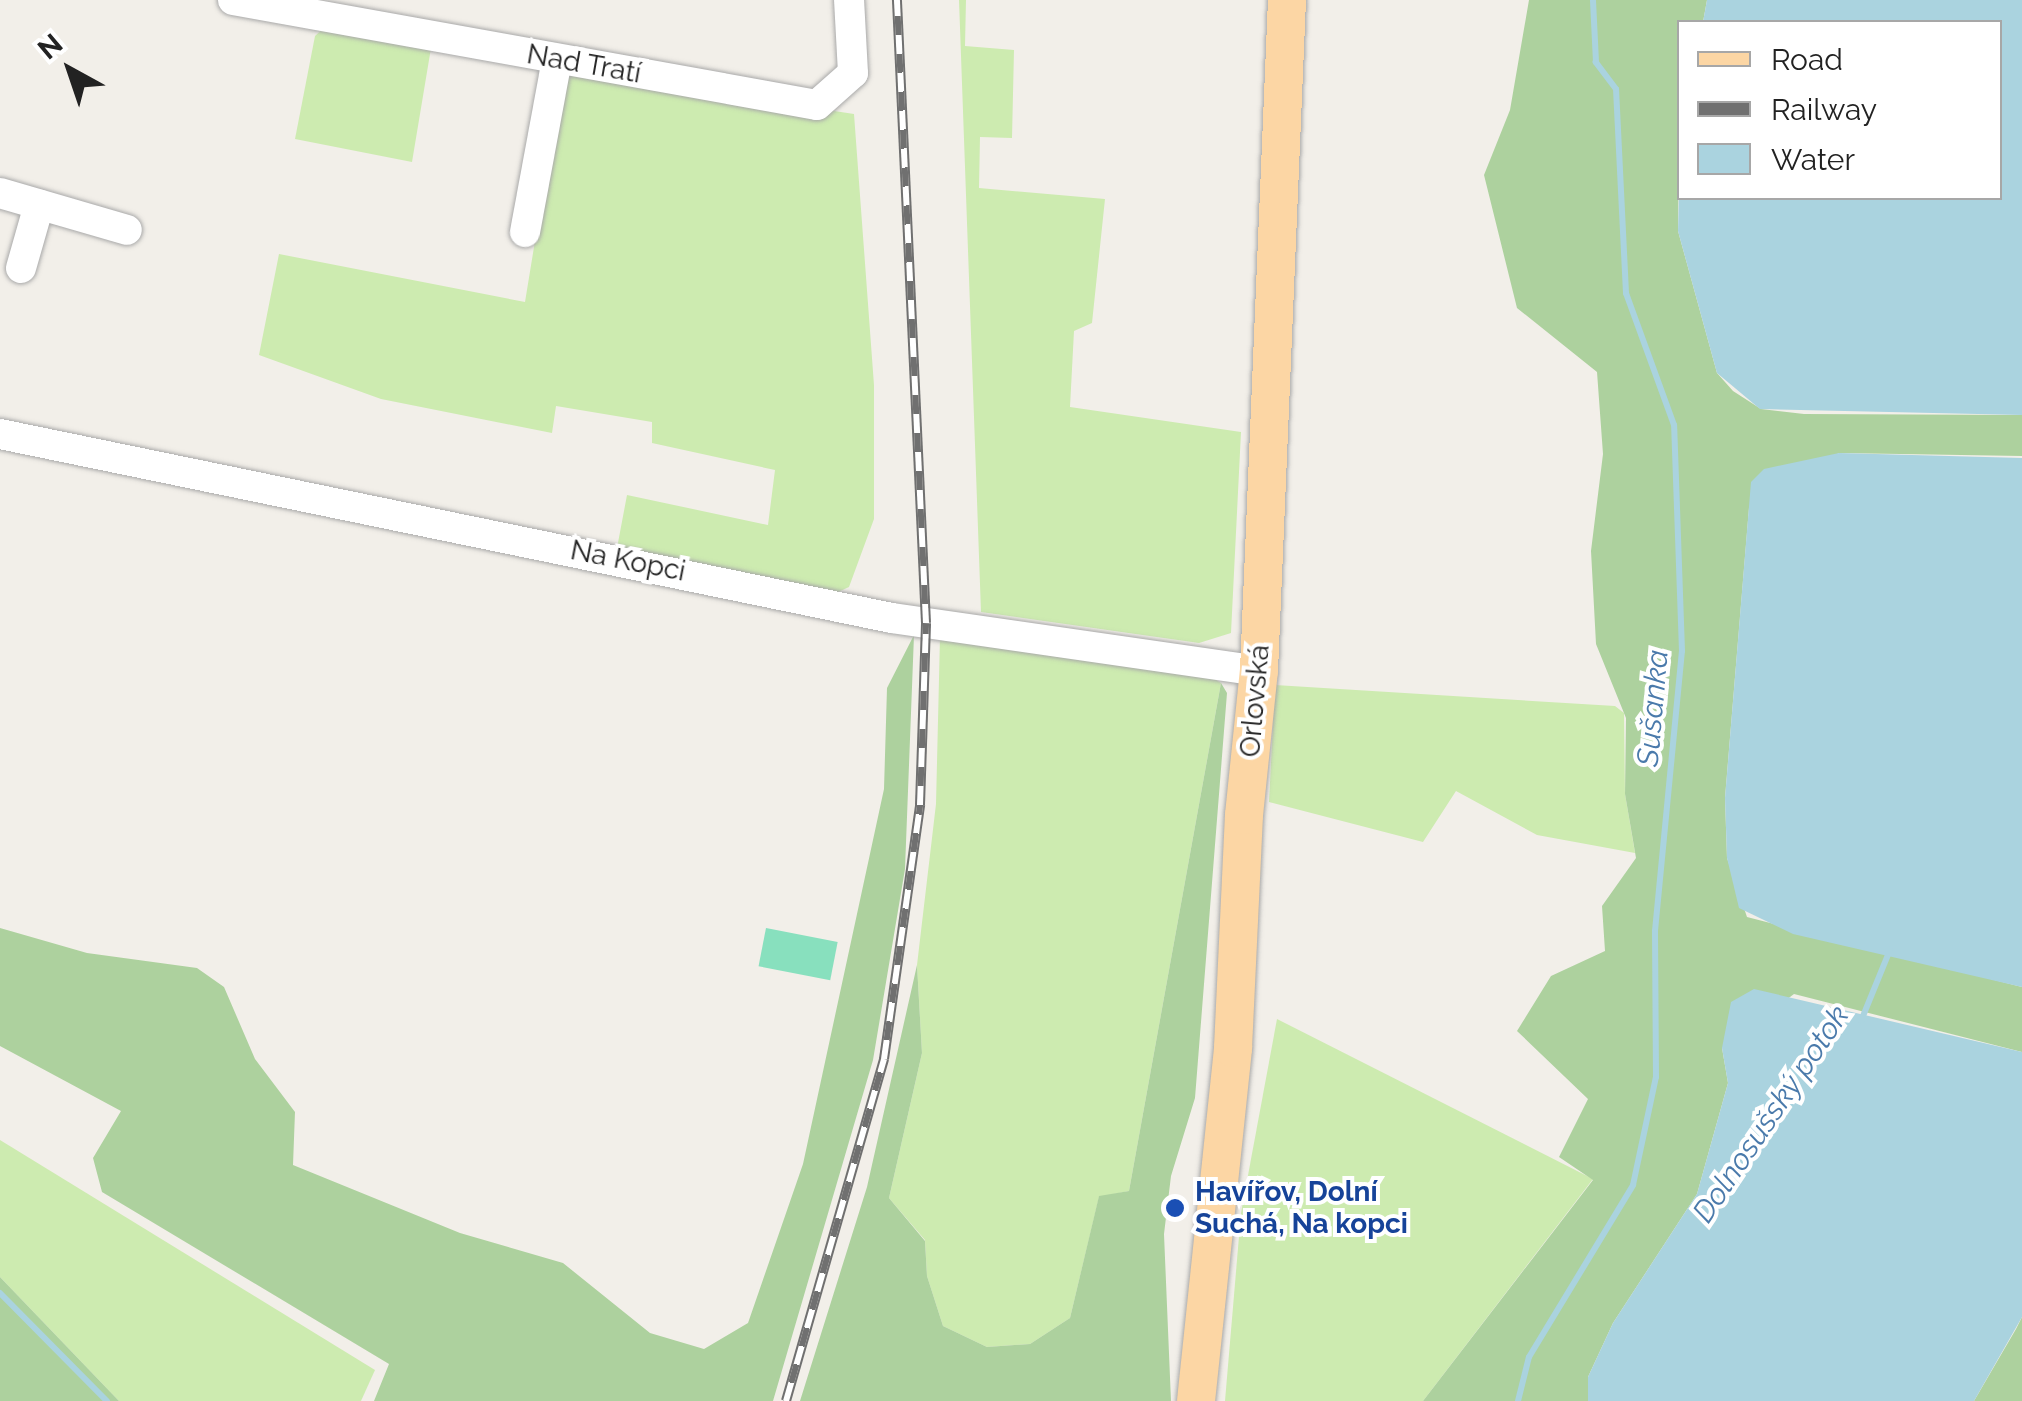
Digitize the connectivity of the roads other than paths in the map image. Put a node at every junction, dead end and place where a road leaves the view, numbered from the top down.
1 (233, 0) edge
2 (849, 0) edge
3 (1287, 0) edge
4 (557, 59) junction
5 (0, 194) edge
6 (39, 204) junction
7 (127, 230) dead end
8 (525, 232) dead end
9 (21, 268) dead end
10 (0, 434) edge
11 (1259, 671) junction
12 (1196, 1401) edge

1 - 4 street, Nad Tratí
2 - 4 street, Nad Tratí
3 - 11 main road, Orlovská
4 - 8 street
5 - 6 street
6 - 7 street
6 - 9 street
10 - 11 street, Na Kopci
11 - 12 main road, Orlovská

